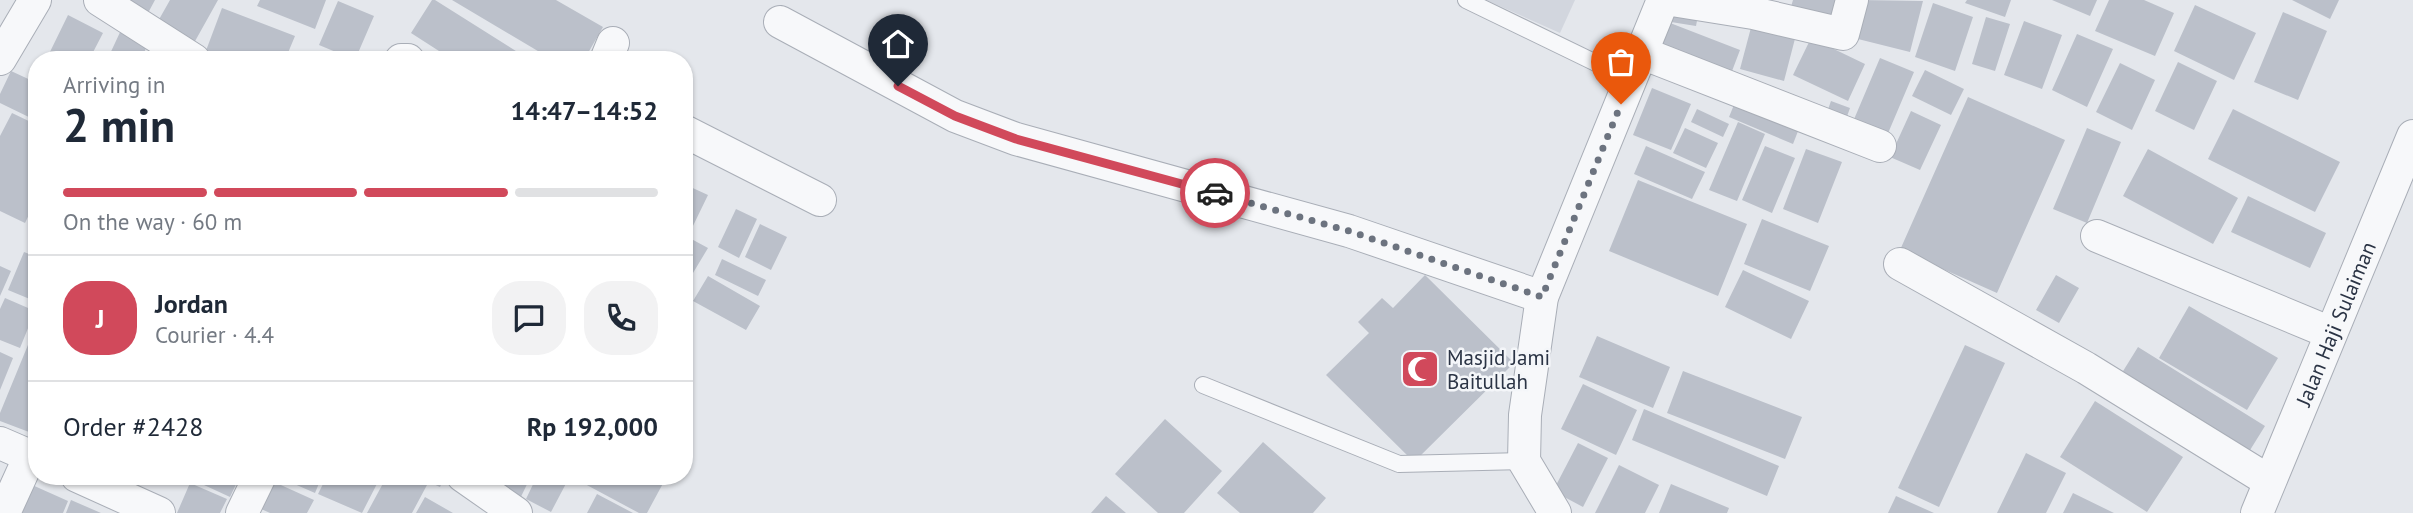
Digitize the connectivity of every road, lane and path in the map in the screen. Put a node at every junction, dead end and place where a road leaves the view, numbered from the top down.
1 (35, 0) edge
2 (100, 0) edge
3 (1466, 0) edge
4 (1663, 0) edge
5 (1672, 0) edge
6 (1852, 0) edge
7 (780, 22) dead end
8 (180, 51) edge
9 (0, 59) edge
10 (1637, 67) junction
11 (693, 136) edge
12 (1880, 146) dead end
13 (2411, 147) edge
14 (820, 200) dead end
15 (2097, 236) dead end
16 (1900, 264) dead end
17 (1542, 297) junction
18 (2331, 333) junction
19 (1203, 385) dead end
20 (0, 443) edge
21 (28, 455) edge
22 (1524, 461) junction
23 (28, 467) edge
24 (2269, 481) junction
25 (97, 485) edge
26 (256, 485) edge
27 (476, 485) edge
28 (4, 513) edge
29 (159, 513) edge
30 (242, 513) edge
31 (516, 513) edge
32 (1555, 513) edge
33 (2257, 513) edge

1 - 9 street
2 - 8 street
3 - 10 lane
4 - 10 street
5 - 6 street
7 - 17 street
10 - 12 street
10 - 17 street
11 - 14 street
13 - 18 street, Jalan Haji Sulaiman
15 - 18 street
16 - 24 street
17 - 22 street
18 - 24 street, Jalan Haji Sulaiman
19 - 22 lane
20 - 21 street
22 - 32 street
23 - 28 street
24 - 33 street, Jalan Haji Sulaiman
25 - 29 street
26 - 30 street
27 - 31 street

